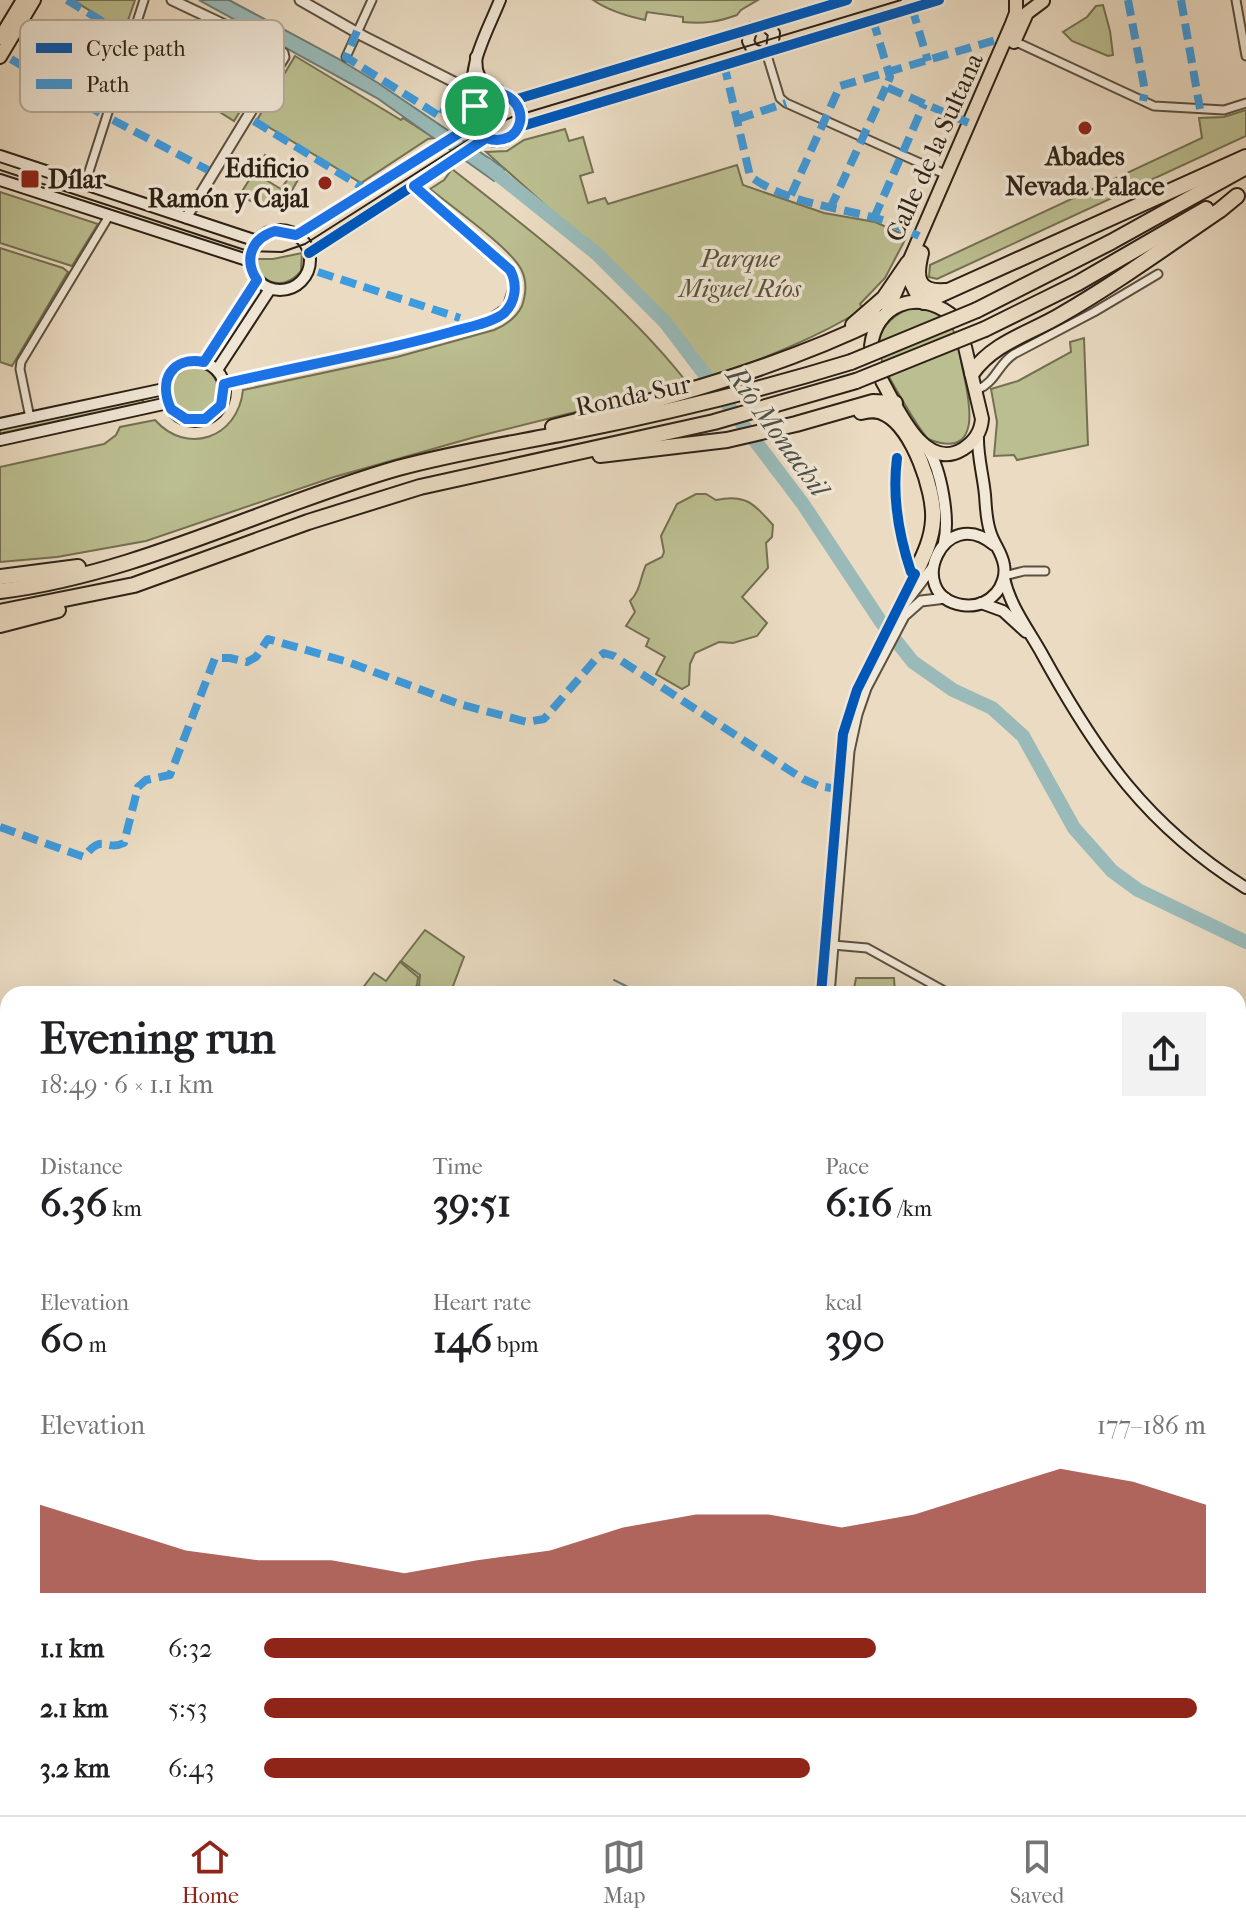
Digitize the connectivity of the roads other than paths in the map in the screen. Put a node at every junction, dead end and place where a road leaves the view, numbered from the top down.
1 (23, 0) edge
2 (34, 0) edge
3 (144, 0) edge
4 (172, 0) edge
5 (300, 0) edge
6 (372, 0) edge
7 (500, 0) edge
8 (847, 0) edge
9 (939, 0) edge
10 (1016, 0) edge
11 (1037, 0) edge
12 (1045, 0) edge
13 (1236, 0) edge
14 (22, 20) edge
15 (138, 20) edge
16 (214, 20) edge
17 (20, 23) edge
18 (765, 25) junction
19 (752, 28) junction
20 (357, 31) junction
21 (0, 38) edge
22 (1014, 41) junction
23 (766, 52) junction
24 (1246, 56) edge
25 (0, 57) edge
26 (346, 57) dead end
27 (476, 57) junction
28 (497, 92) junction
29 (473, 100) junction
30 (514, 100) junction
31 (1246, 103) edge
32 (108, 112) edge
33 (252, 112) edge
34 (470, 126) junction
35 (519, 127) junction
36 (482, 141) junction
37 (0, 156) edge
38 (1246, 157) edge
39 (1246, 167) edge
40 (947, 175) junction
41 (0, 180) edge
42 (85, 184) junction
43 (414, 186) junction
44 (1241, 193) edge
45 (109, 216) junction
46 (186, 218) junction
47 (296, 235) junction
48 (257, 241) junction
49 (309, 253) junction
50 (921, 253) junction
51 (250, 261) junction
52 (908, 263) junction
53 (1158, 274) dead end
54 (257, 280) junction
55 (270, 289) junction
56 (950, 291) junction
57 (922, 302) junction
58 (884, 314) junction
59 (950, 314) dead end
60 (822, 344) junction
61 (871, 346) dead end
62 (965, 347) dead end
63 (204, 362) junction
64 (217, 370) junction
65 (972, 373) junction
66 (882, 381) dead end
67 (224, 384) junction
68 (164, 389) junction
69 (977, 390) junction
70 (168, 403) junction
71 (895, 403) junction
72 (845, 411) junction
73 (30, 418) junction
74 (0, 424) edge
75 (978, 434) junction
76 (0, 440) edge
77 (495, 445) junction
78 (928, 449) junction
79 (552, 458) junction
80 (897, 458) dead end
81 (944, 543) junction
82 (994, 545) junction
83 (1004, 562) junction
84 (117, 565) junction
85 (932, 568) junction
86 (1024, 571) junction
87 (1045, 571) dead end
88 (915, 574) junction
89 (0, 577) edge
90 (1004, 577) junction
91 (134, 585) junction
92 (0, 591) edge
93 (946, 598) junction
94 (981, 603) junction
95 (0, 612) edge
96 (895, 621) junction
97 (0, 625) edge
98 (1031, 636) junction
99 (886, 642) junction
100 (1246, 888) edge
101 (833, 945) junction
102 (822, 986) edge
103 (830, 986) edge
104 (936, 986) edge

1 - 21 main road
2 - 14 main road
3 - 15 street
4 - 16 street
5 - 20 street
6 - 20 street
7 - 27 main road
8 - 18 main road
9 - 23 main road
10 - 40 main road, Calle de la Sultana
11 - 12 main road
12 - 22 main road, Calle de la Sultana
13 - 24 street
17 - 25 main road
18 - 19 main road
18 - 23 main road
19 - 23 main road
19 - 30 main road
20 - 26 street
20 - 29 street
22 - 31 street
22 - 50 main road, Calle de la Sultana
23 - 35 main road
23 - 40 street
27 - 28 main road
27 - 29 main road
28 - 29 main road
28 - 30 main road
29 - 34 main road
30 - 35 main road
32 - 42 street
33 - 46 street
34 - 36 main road
34 - 47 main road
35 - 36 main road
36 - 43 main road
37 - 42 main road
38 - 56 highway
39 - 77 highway, Ronda Sur, bridge
40 - 52 main road, Calle de la Sultana
41 - 45 main road
42 - 46 main road
43 - 49 main road
43 - 67 street
44 - 65 highway
44 - 79 highway, Ronda Sur, bridge
45 - 51 main road
45 - 73 street
46 - 48 main road
47 - 48 main road
47 - 49 main road
48 - 51 main road
49 - 55 main road
50 - 56 highway
50 - 57 main road, Calle de la Sultana
51 - 54 main road
52 - 58 main road, Calle de la Sultana
52 - 60 highway
53 - 69 street
54 - 55 main road
54 - 63 main road
55 - 64 main road
56 - 57 highway
57 - 58 main road
57 - 59 main road
58 - 60 highway
58 - 61 main road, Calle de la Sultana
60 - 77 highway
62 - 65 main road
63 - 64 main road
63 - 68 main road
64 - 67 main road
65 - 69 main road
66 - 71 main road
67 - 70 main road
68 - 70 main road
68 - 73 main road
69 - 75 main road
70 - 76 main road
71 - 72 highway
71 - 78 main road
72 - 79 highway
72 - 88 highway
73 - 74 main road
75 - 78 main road
75 - 82 main road
77 - 84 highway, Ronda Sur
78 - 81 main road
79 - 91 highway, Ronda Sur
80 - 88 street
81 - 82 main road
81 - 85 main road
82 - 83 main road
83 - 86 street
83 - 90 main road
84 - 89 highway
84 - 92 highway, Ronda Sur
85 - 93 main road
85 - 96 street
86 - 87 street
86 - 90 street
88 - 96 street
90 - 94 main road
90 - 98 main road
91 - 95 highway, Ronda Sur
91 - 97 highway
93 - 94 main road
93 - 96 street
94 - 98 main road
96 - 99 street
98 - 100 main road
99 - 101 street
99 - 102 street
101 - 103 street
101 - 104 street

